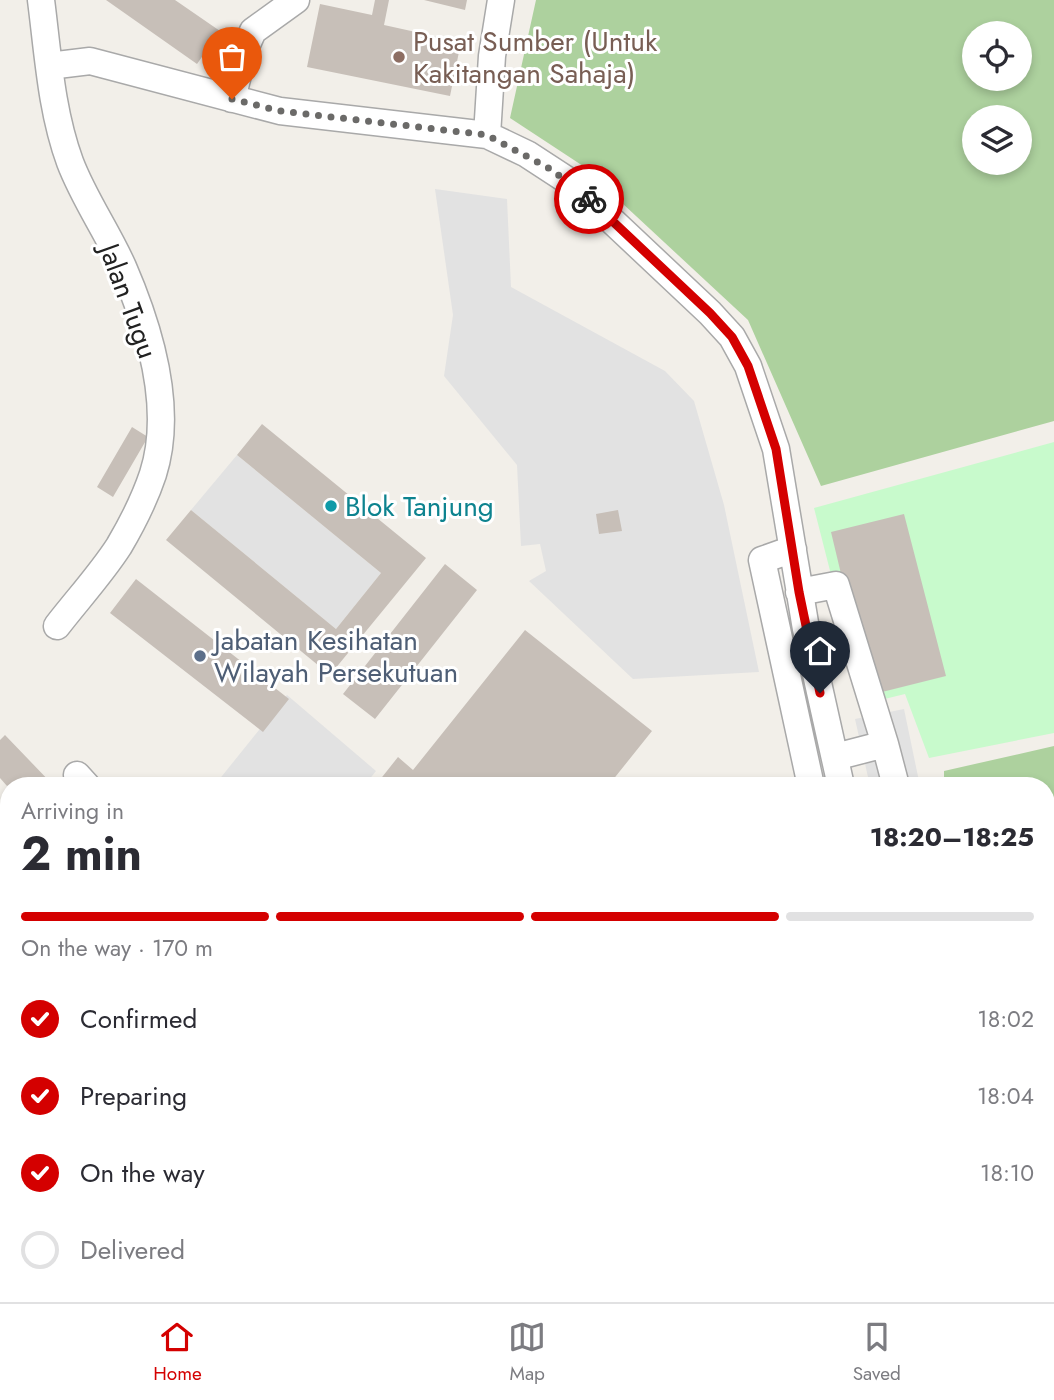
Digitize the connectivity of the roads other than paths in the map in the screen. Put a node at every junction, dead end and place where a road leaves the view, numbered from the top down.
1 (41, 0) edge
2 (296, 0) edge
3 (501, 0) edge
4 (49, 66) junction
5 (232, 99) junction
6 (487, 135) junction
7 (793, 549) junction
8 (799, 592) junction
9 (57, 626) dead end
10 (803, 674) junction
11 (885, 744) junction
12 (835, 757) junction
13 (810, 777) edge
14 (839, 777) edge
15 (894, 777) edge

1 - 4 street, Jalan Tugu
2 - 5 street
3 - 6 street
4 - 5 street
4 - 9 street, Jalan Tugu
5 - 6 street
6 - 7 street
7 - 8 street
7 - 10 street
8 - 10 street
8 - 11 street
10 - 12 street
10 - 13 street
11 - 12 street
11 - 15 street
12 - 14 street

